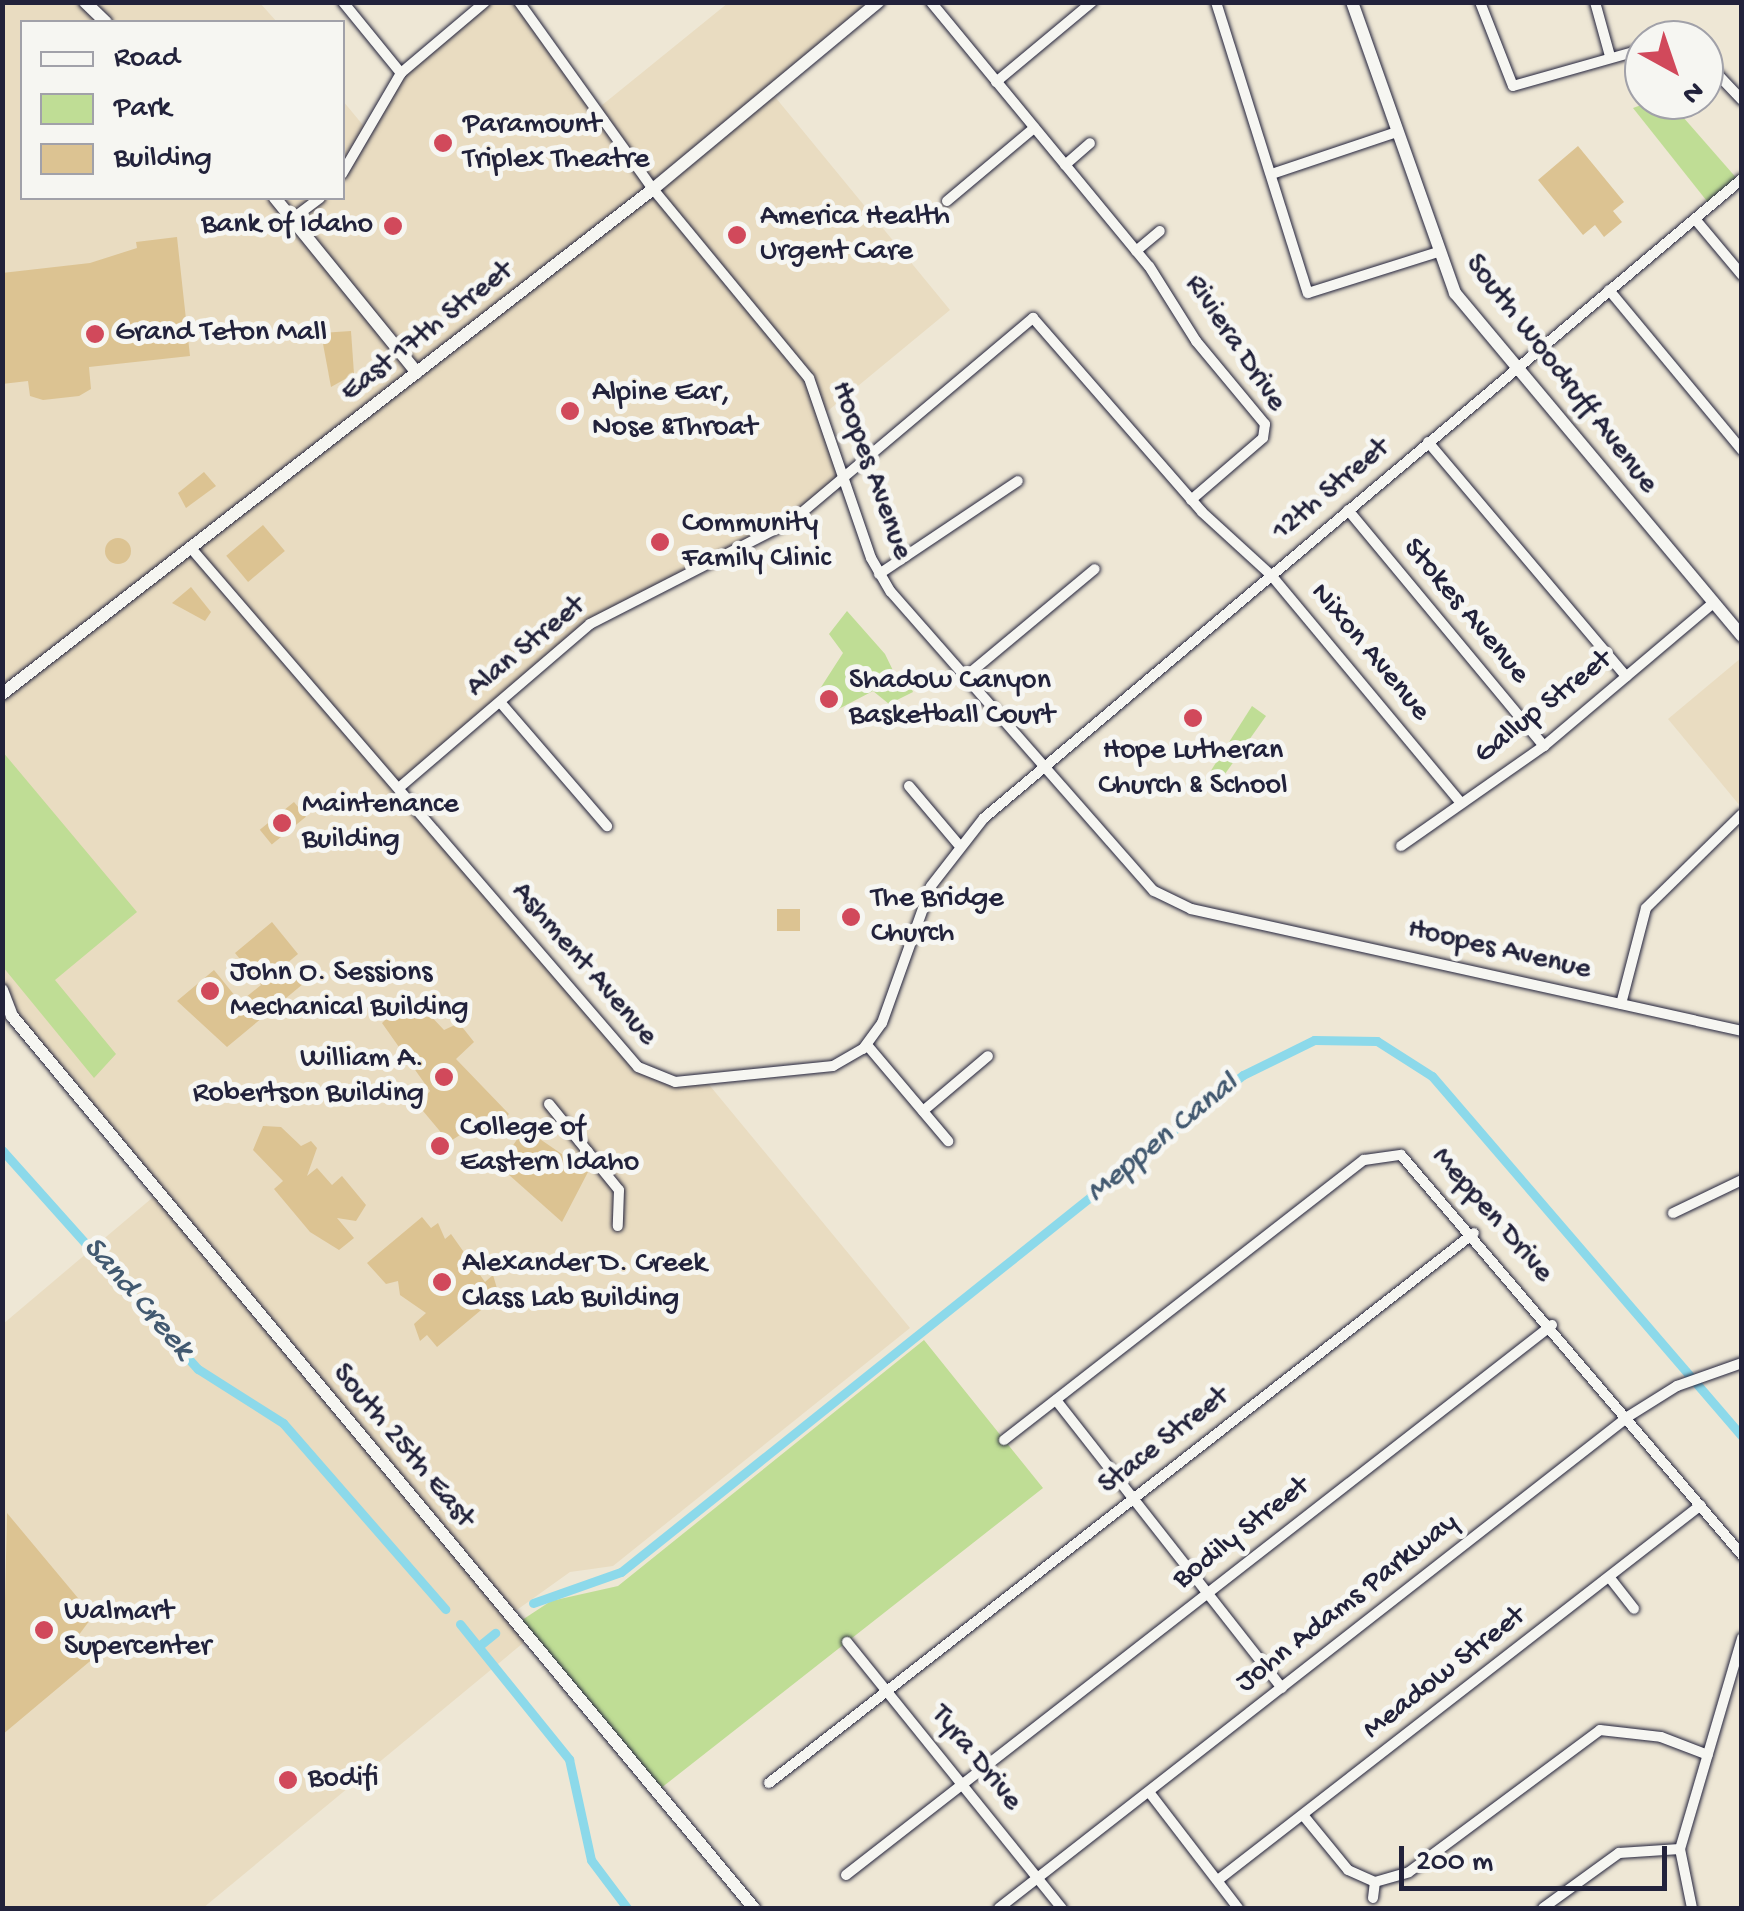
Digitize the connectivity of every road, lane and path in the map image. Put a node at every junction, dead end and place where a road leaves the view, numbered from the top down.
1 (85, 2) edge
2 (343, 2) edge
3 (485, 2) edge
4 (518, 2) edge
5 (878, 2) edge
6 (931, 2) edge
7 (1092, 2) edge
8 (1216, 2) edge
9 (1352, 2) edge
10 (1480, 2) edge
11 (1595, 2) edge
12 (104, 20) edge
13 (1624, 53) edge
14 (1610, 56) junction
15 (401, 72) junction
16 (1724, 81) edge
17 (996, 82) junction
18 (1742, 100) edge
19 (1034, 128) junction
20 (1394, 133) junction
21 (1090, 143) dead end
22 (1065, 165) junction
23 (345, 169) edge
24 (1272, 174) junction
25 (1742, 179) edge
26 (653, 189) junction
27 (277, 200) edge
28 (317, 200) edge
29 (948, 201) dead end
30 (1694, 219) junction
31 (292, 220) junction
32 (1160, 231) dead end
33 (1136, 250) junction
34 (1435, 253) junction
35 (1742, 274) edge
36 (1609, 290) junction
37 (1034, 318) joint
38 (1517, 368) junction
39 (417, 374) junction
40 (1428, 442) junction
41 (1742, 450) edge
42 (846, 476) junction
43 (1018, 482) dead end
44 (1191, 500) junction
45 (1348, 510) junction
46 (190, 547) junction
47 (1095, 569) dead end
48 (880, 574) junction
49 (1271, 575) junction
50 (1713, 603) junction
51 (1742, 636) edge
52 (1626, 676) junction
53 (964, 678) junction
54 (2, 694) edge
55 (500, 702) junction
56 (1544, 746) junction
57 (1042, 769) junction
58 (908, 786) dead end
59 (400, 787) junction
60 (1461, 804) junction
61 (1742, 814) edge
62 (606, 826) dead end
63 (958, 844) junction
64 (1400, 846) dead end
65 (2, 990) edge
66 (1621, 1004) junction
67 (7, 1014) edge
68 (1742, 1031) edge
69 (867, 1046) junction
70 (988, 1056) dead end
71 (549, 1104) dead end
72 (922, 1111) junction
73 (948, 1141) dead end
74 (1742, 1180) edge
75 (1673, 1213) dead end
76 (618, 1226) dead end
77 (1474, 1234) junction
78 (1552, 1325) junction
79 (1742, 1363) edge
80 (1056, 1400) junction
81 (1628, 1416) junction
82 (1004, 1440) dead end
83 (1132, 1499) junction
84 (1700, 1506) junction
85 (1742, 1555) edge
86 (1610, 1578) junction
87 (1207, 1595) junction
88 (1634, 1609) dead end
89 (1742, 1638) edge
90 (846, 1642) dead end
91 (1282, 1688) junction
92 (886, 1690) junction
93 (1708, 1755) junction
94 (769, 1782) dead end
95 (963, 1782) junction
96 (1149, 1792) junction
97 (1303, 1815) junction
98 (1680, 1849) junction
99 (846, 1875) dead end
100 (1038, 1878) junction
101 (1218, 1880) junction
102 (1375, 1882) junction
103 (1373, 1898) dead end
104 (754, 1908) edge
105 (999, 1908) edge
106 (1062, 1908) edge
107 (1238, 1908) edge
108 (1543, 1908) edge
109 (1692, 1908) edge

1 - 12 main road
2 - 15 street
3 - 15 street
4 - 26 street, Hoopes Avenue
5 - 26 main road, East 17th Street
6 - 17 street, Riviera Drive
7 - 17 street
8 - 24 street
9 - 20 main road, South Woodruff Avenue
10 - 14 street
11 - 14 street
13 - 14 street
15 - 23 street
16 - 18 street
17 - 19 street, Riviera Drive
19 - 22 street, Riviera Drive
19 - 29 street
20 - 24 street
20 - 34 main road, South Woodruff Avenue
21 - 22 street
22 - 33 street, Riviera Drive
24 - 34 street
25 - 30 street, 12th Street
26 - 39 main road, East 17th Street
26 - 42 street, Hoopes Avenue
27 - 31 main road
28 - 31 street
30 - 35 street
30 - 36 street, 12th Street
31 - 39 main road
32 - 33 street
33 - 44 street, Riviera Drive
34 - 38 main road, South Woodruff Avenue
36 - 38 street, 12th Street
36 - 41 street
37 - 42 street, Alan Street
37 - 44 street, Nixon Avenue
38 - 40 street, 12th Street
38 - 50 main road, South Woodruff Avenue
39 - 46 main road, East 17th Street
40 - 45 street, 12th Street
40 - 52 street
42 - 48 street, Hoopes Avenue
42 - 55 street, Alan Street
43 - 48 street
44 - 49 street, Nixon Avenue
45 - 49 street, 12th Street
45 - 56 street, Stokes Avenue
46 - 54 main road, East 17th Street
46 - 59 street, Ashment Avenue
47 - 53 street
48 - 53 street, Hoopes Avenue
49 - 57 street, 12th Street
49 - 60 street, Nixon Avenue
50 - 51 main road, South Woodruff Avenue
50 - 52 street, Gallup Street
52 - 56 street, Gallup Street
53 - 57 street, Hoopes Avenue
55 - 59 street, Alan Street
55 - 62 street
56 - 60 street, Gallup Street
57 - 63 street, 12th Street
57 - 66 street, Hoopes Avenue
58 - 63 street
59 - 69 street, Ashment Avenue
60 - 64 street, Gallup Street
61 - 66 street
63 - 69 street
65 - 67 main road, South 25th East
66 - 68 street, Hoopes Avenue
67 - 104 main road, South 25th East
69 - 72 street
70 - 72 street
71 - 76 street
72 - 73 street
74 - 75 street
77 - 78 street, Meppen Drive
77 - 80 street, Meppen Drive
77 - 83 street, Stace Street
78 - 81 street, Meppen Drive
78 - 87 street, Bodily Street
79 - 81 street, John Adams Parkway
80 - 82 street, Meppen Drive
80 - 83 street
81 - 84 street, Meppen Drive
81 - 91 street, John Adams Parkway
83 - 87 street
83 - 92 street, Stace Street
84 - 85 street, Meppen Drive
84 - 86 street, Meadow Street
86 - 88 street
86 - 97 street, Meadow Street
87 - 91 street
87 - 95 street, Bodily Street
89 - 93 street
90 - 92 street, Tyra Drive
91 - 96 street, John Adams Parkway
92 - 94 street, Stace Street
92 - 95 street, Tyra Drive
93 - 98 street
93 - 102 street
95 - 99 street, Bodily Street
95 - 100 street, Tyra Drive
96 - 100 street, John Adams Parkway
96 - 101 street
97 - 101 street, Meadow Street
97 - 102 street
98 - 108 street
98 - 109 street
100 - 105 street, John Adams Parkway
100 - 106 street, Tyra Drive
101 - 107 street
102 - 103 street

